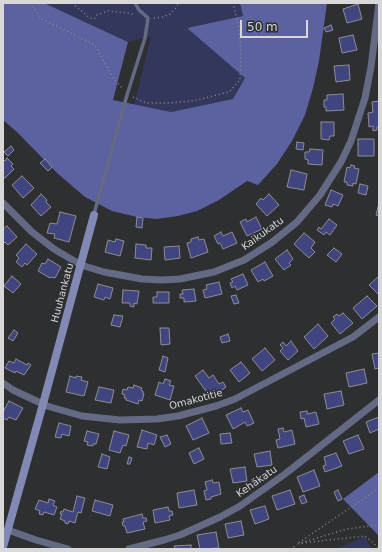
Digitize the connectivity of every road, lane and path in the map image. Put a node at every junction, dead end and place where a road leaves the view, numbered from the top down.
1 (30, 3) edge
2 (72, 3) edge
3 (135, 3) edge
4 (179, 3) edge
5 (233, 3) edge
6 (379, 3) edge
7 (148, 18) junction
8 (127, 95) junction
9 (3, 203) edge
10 (94, 215) joint
11 (81, 265) junction
12 (379, 318) edge
13 (3, 383) edge
14 (379, 400) edge
15 (43, 404) junction
16 (379, 488) edge
17 (379, 525) edge
18 (5, 529) edge
19 (297, 544) junction
20 (3, 547) edge
21 (379, 548) edge
22 (68, 549) edge
23 (129, 549) edge
24 (290, 549) edge

1 - 8 path
2 - 7 path
3 - 7 lane
4 - 7 path
5 - 8 path
6 - 11 street, Kaikukatu
7 - 8 lane, Huuhankatu
8 - 10 lane, Huuhankatu
9 - 11 street, Kaikukatu
10 - 11 street, Huuhankatu
11 - 15 street, Huuhankatu
12 - 15 street, Omakotitie
13 - 15 street, Omakotitie
14 - 23 street, Kehäkatu
15 - 18 street, Huuhankatu
16 - 19 path
17 - 19 path
18 - 20 street, Huuhankatu
18 - 22 street
19 - 21 path
19 - 24 path

